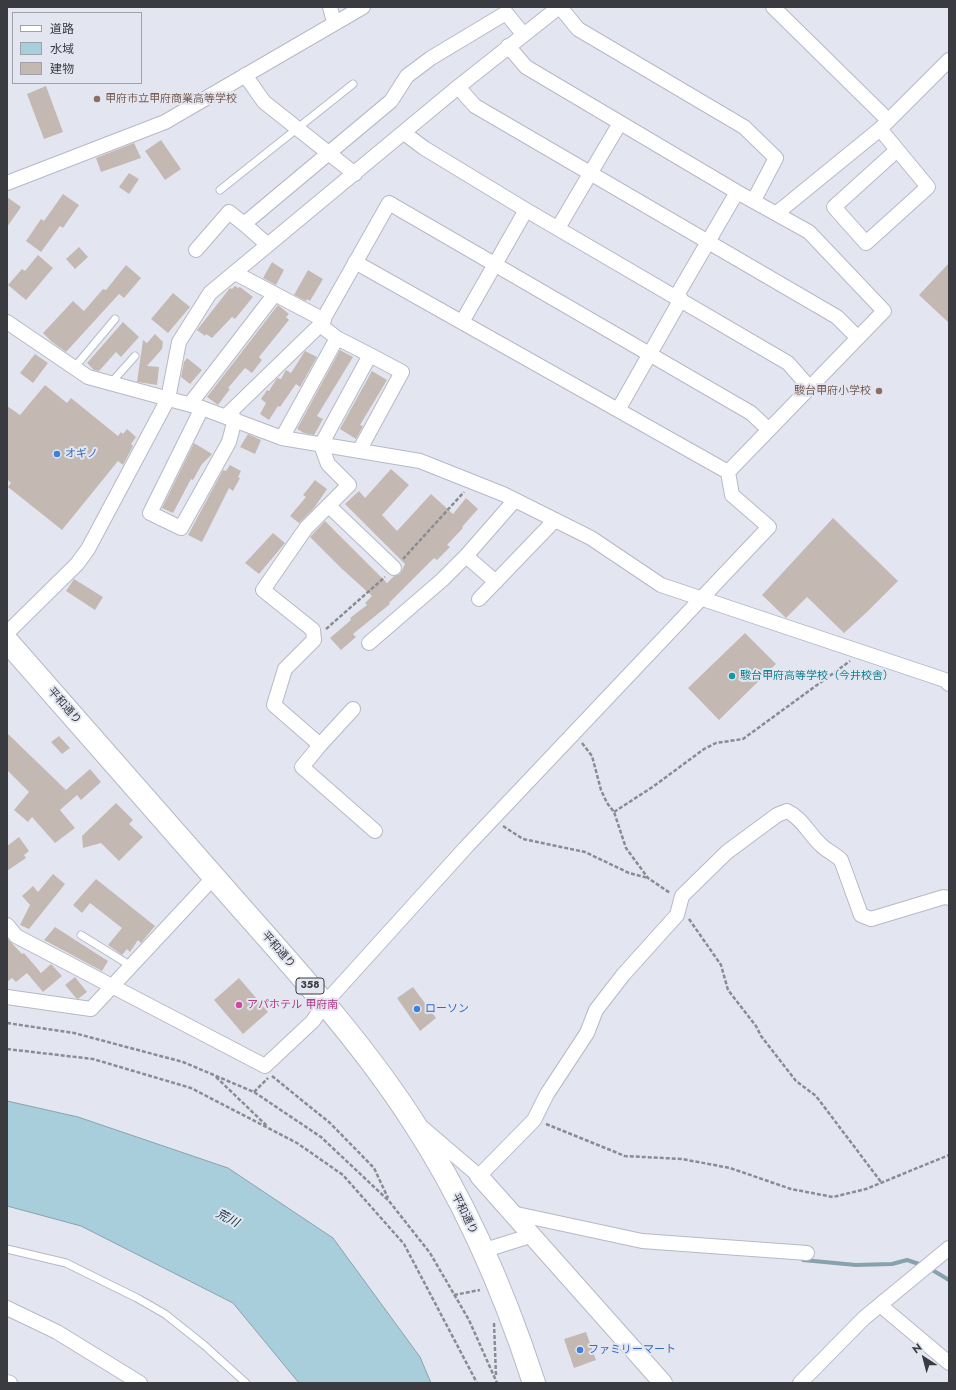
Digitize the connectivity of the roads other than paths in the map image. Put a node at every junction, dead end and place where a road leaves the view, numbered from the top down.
1 (330, 7) edge
2 (363, 7) edge
3 (559, 7) edge
4 (774, 7) edge
5 (334, 22) junction
6 (523, 34) junction
7 (508, 46) junction
8 (949, 60) edge
9 (245, 76) junction
10 (353, 84) dead end
11 (458, 87) junction
12 (620, 123) junction
13 (884, 125) junction
14 (298, 129) junction
15 (404, 133) junction
16 (897, 150) junction
17 (328, 152) junction
18 (590, 173) junction
19 (355, 174) junction
20 (7, 183) edge
21 (220, 190) dead end
22 (737, 192) junction
23 (754, 200) junction
24 (526, 210) junction
25 (778, 213) junction
26 (244, 224) junction
27 (558, 228) junction
28 (708, 243) junction
29 (268, 245) junction
30 (196, 250) dead end
31 (355, 262) junction
32 (495, 264) junction
33 (235, 273) junction
34 (274, 294) junction
35 (679, 298) junction
36 (115, 319) dead end
37 (7, 322) edge
38 (322, 322) junction
39 (462, 322) junction
40 (338, 338) junction
41 (858, 338) junction
42 (650, 354) junction
43 (370, 355) junction
44 (135, 356) dead end
45 (74, 368) junction
46 (110, 384) junction
47 (809, 387) junction
48 (168, 399) junction
49 (196, 406) junction
50 (618, 410) junction
51 (230, 418) junction
52 (768, 429) junction
53 (282, 438) junction
54 (321, 445) junction
55 (359, 451) junction
56 (728, 472) junction
57 (514, 500) junction
58 (329, 506) junction
59 (555, 520) junction
60 (466, 556) junction
61 (394, 568) dead end
62 (496, 582) junction
63 (479, 599) dead end
64 (700, 599) junction
65 (7, 633) edge
66 (7, 641) edge
67 (369, 643) dead end
68 (948, 680) edge
69 (353, 709) dead end
70 (320, 745) junction
71 (374, 831) dead end
72 (214, 877) junction
73 (949, 898) edge
74 (7, 924) edge
75 (81, 935) dead end
76 (130, 966) junction
77 (112, 986) junction
78 (7, 997) edge
79 (325, 1003) junction
80 (412, 1120) junction
81 (479, 1176) junction
82 (512, 1213) junction
83 (533, 1235) junction
84 (949, 1248) edge
85 (7, 1249) edge
86 (482, 1251) junction
87 (807, 1253) dead end
88 (880, 1306) junction
89 (7, 1308) edge
90 (949, 1363) edge
91 (7, 1382) edge
92 (10, 1383) edge
93 (140, 1383) edge
94 (246, 1383) edge
95 (534, 1383) edge
96 (663, 1383) edge
97 (800, 1383) edge

1 - 5 street
2 - 5 street
3 - 6 street
3 - 23 street
4 - 13 street
5 - 9 street
6 - 7 street
6 - 17 street
7 - 11 street
7 - 12 street
8 - 13 street
9 - 14 street
9 - 20 street
10 - 14 lane
11 - 15 street
11 - 18 street
12 - 18 street
12 - 22 street
13 - 16 street
13 - 25 street
14 - 17 street
14 - 21 lane
15 - 19 street
15 - 24 street
16 - 16 street
17 - 19 street
17 - 26 street
18 - 27 street
18 - 28 street
19 - 29 street
22 - 23 street
22 - 28 street
23 - 25 street
24 - 27 street
24 - 32 street
25 - 41 street
26 - 29 street
26 - 30 street
27 - 35 street
28 - 35 street
28 - 41 street
29 - 33 street
31 - 32 street
31 - 38 street
31 - 39 street
32 - 39 street
32 - 42 street
33 - 34 street
33 - 48 street
34 - 38 street
34 - 49 street
35 - 42 street
35 - 47 street
36 - 45 lane
37 - 45 street
38 - 40 street
38 - 51 street
39 - 50 street
40 - 43 street
40 - 53 street
41 - 47 street
42 - 50 street
42 - 52 street
43 - 54 street
43 - 55 street
44 - 46 lane
45 - 46 street
46 - 48 street
47 - 52 street
48 - 49 street
48 - 65 street
49 - 51 street
49 - 51 street
50 - 56 street
51 - 53 street
52 - 56 street
53 - 54 street
54 - 55 street
54 - 58 street
55 - 57 street
56 - 64 street
57 - 59 street
57 - 60 street
58 - 61 street
58 - 70 street
59 - 62 street
59 - 64 street
60 - 62 street
60 - 67 street
62 - 63 street
64 - 68 street
64 - 79 street
66 - 72 highway, 平和通り / 358
69 - 70 street
70 - 71 street
72 - 76 street
72 - 79 highway, 平和通り / 358
73 - 81 street
74 - 77 street
75 - 76 lane
76 - 77 street
77 - 78 street
77 - 79 street
79 - 80 highway, 平和通り / 358
80 - 81 street
80 - 86 highway, 平和通り / 358
81 - 82 street
82 - 83 street
82 - 87 street
83 - 86 street
83 - 96 street
84 - 88 street
85 - 94 lane
86 - 95 highway, 平和通り / 358
88 - 90 street
88 - 97 street
89 - 93 street
91 - 92 street

